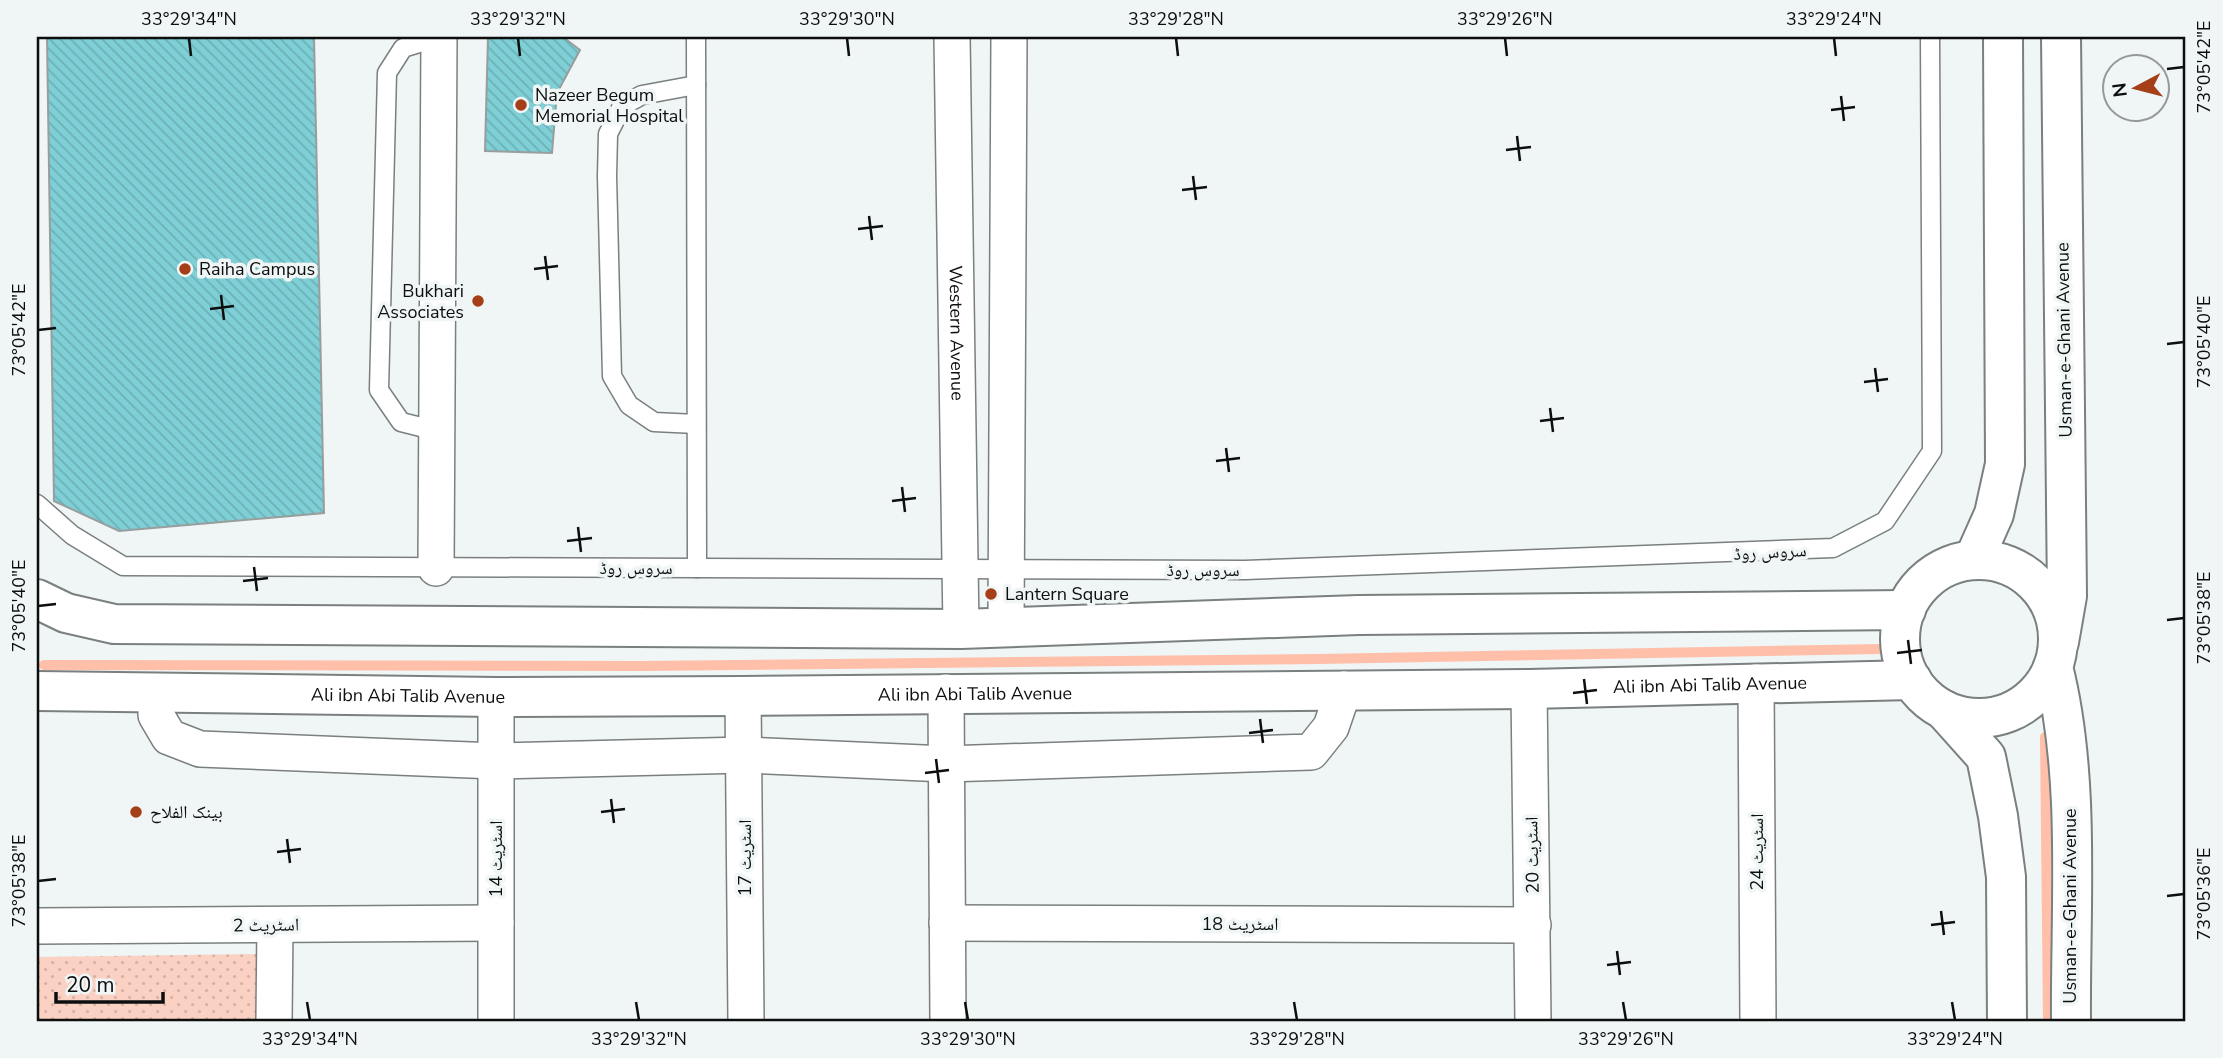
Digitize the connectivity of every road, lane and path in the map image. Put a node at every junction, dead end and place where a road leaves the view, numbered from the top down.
1 (439, 37) edge
2 (695, 37) edge
3 (953, 37) edge
4 (1009, 37) edge
5 (1930, 37) edge
6 (2003, 37) edge
7 (2061, 37) edge
8 (696, 85) junction
9 (696, 425) junction
10 (437, 430) junction
11 (37, 504) edge
12 (1975, 559) junction
13 (436, 568) junction
14 (697, 568) junction
15 (960, 569) junction
16 (1006, 569) junction
17 (37, 599) edge
18 (1906, 611) junction
19 (1006, 626) junction
20 (961, 629) junction
21 (2056, 655) junction
22 (1912, 680) junction
23 (1756, 682) junction
24 (1344, 689) junction
25 (1529, 689) junction
26 (37, 691) edge
27 (946, 692) junction
28 (156, 694) junction
29 (743, 696) junction
30 (496, 697) junction
31 (1944, 710) junction
32 (745, 755) junction
33 (495, 761) junction
34 (946, 764) junction
35 (496, 923) junction
36 (947, 923) junction
37 (275, 925) junction
38 (1533, 925) junction
39 (37, 926) edge
40 (274, 1021) edge
41 (496, 1021) edge
42 (746, 1021) edge
43 (948, 1021) edge
44 (1533, 1021) edge
45 (1758, 1021) edge
46 (2007, 1021) edge
47 (2071, 1021) edge

1 - 10 street
1 - 10 lane
2 - 8 lane
3 - 15 street, Western Avenue
4 - 16 street
5 - 16 lane, سروس روڈ
6 - 12 main road
7 - 21 main road, Usman-e-Ghani Avenue
8 - 9 lane
8 - 9 lane
9 - 14 lane
10 - 13 street
11 - 13 lane, سروس روڈ
12 - 18 main road
12 - 21 main road
13 - 14 lane, سروس روڈ
14 - 15 lane, سروس روڈ
15 - 16 lane, سروس روڈ
15 - 20 street, Western Avenue
16 - 19 street
17 - 20 main road
18 - 19 main road
18 - 22 main road
19 - 20 main road
21 - 31 main road
21 - 47 main road, Usman-e-Ghani Avenue
22 - 23 main road, Ali ibn Abi Talib Avenue
22 - 31 main road
23 - 25 main road, Ali ibn Abi Talib Avenue
23 - 45 street, اسٹریٹ 24
24 - 25 main road, Ali ibn Abi Talib Avenue
24 - 27 main road, Ali ibn Abi Talib Avenue
24 - 34 street
25 - 38 street, اسٹریٹ 20
26 - 28 main road, Ali ibn Abi Talib Avenue
27 - 29 main road, Ali ibn Abi Talib Avenue
27 - 34 street
28 - 30 main road, Ali ibn Abi Talib Avenue
28 - 33 street
29 - 30 main road, Ali ibn Abi Talib Avenue
29 - 32 street, اسٹریٹ 17
30 - 33 street, اسٹریٹ 14
31 - 46 main road
32 - 33 street
32 - 34 street
32 - 42 street, اسٹریٹ 17
33 - 35 street, اسٹریٹ 14
34 - 36 street
35 - 37 street, اسٹریٹ 2
35 - 41 street, اسٹریٹ 14
36 - 38 street, اسٹریٹ 18
36 - 43 street
37 - 39 street, اسٹریٹ 2
37 - 40 street
38 - 44 street, اسٹریٹ 20

